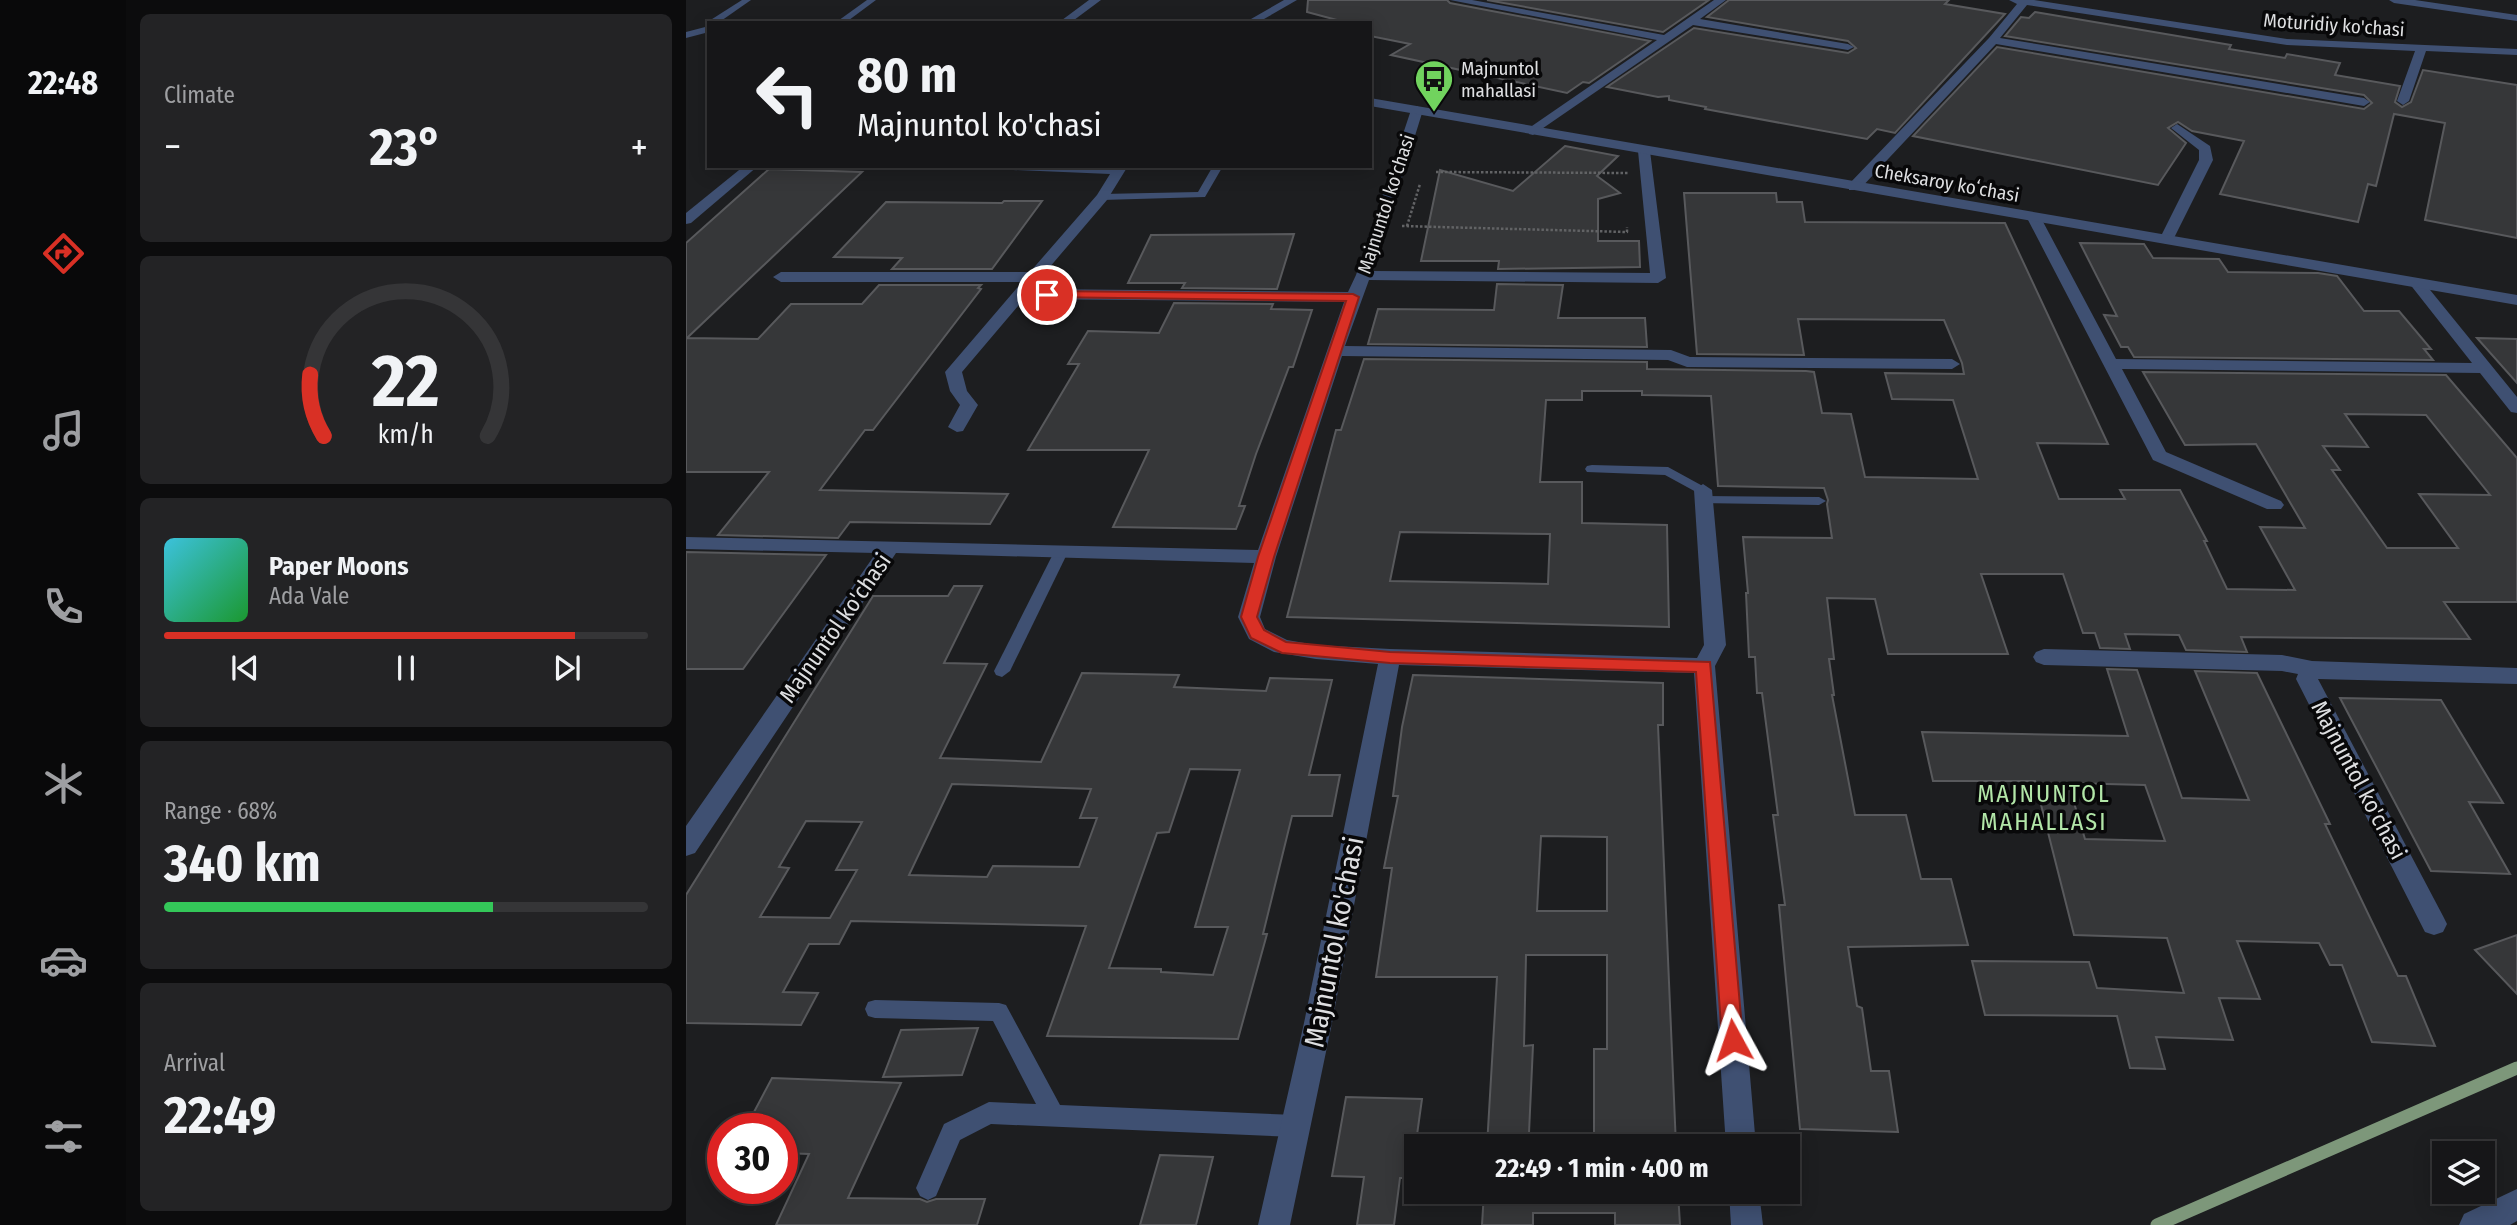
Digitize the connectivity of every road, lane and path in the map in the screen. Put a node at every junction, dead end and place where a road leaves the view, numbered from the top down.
1 (747, 0) edge
2 (872, 0) edge
3 (1096, 0) edge
4 (1292, 0) edge
5 (1455, 0) edge
6 (1721, 0) edge
7 (2394, 0) edge
8 (2019, 1) edge
9 (2517, 18) edge
10 (717, 21) edge
11 (842, 21) edge
12 (1066, 21) edge
13 (1253, 21) edge
14 (1690, 22) junction
15 (707, 27) edge
16 (686, 35) edge
17 (1665, 38) junction
18 (1993, 40) junction
19 (1848, 47) dead end
20 (2421, 49) junction
21 (2517, 52) edge
22 (2403, 101) dead end
23 (1372, 102) edge
24 (2364, 102) dead end
25 (1417, 110) junction
26 (2178, 128) dead end
27 (1533, 131) junction
28 (1644, 151) junction
29 (1629, 164) dead end
30 (750, 168) edge
31 (1121, 168) edge
32 (1217, 168) edge
33 (1436, 172) dead end
34 (1628, 173) junction
35 (1422, 175) dead end
36 (1628, 185) dead end
37 (1854, 187) junction
38 (1102, 197) junction
39 (2034, 218) junction
40 (686, 220) edge
41 (1627, 220) dead end
42 (1380, 226) junction
43 (1407, 226) junction
44 (2166, 240) junction
45 (1364, 275) junction
46 (782, 277) dead end
47 (1035, 277) junction
48 (2417, 283) junction
49 (1020, 294) junction
50 (1353, 297) junction
51 (2517, 300) edge
52 (1336, 351) junction
53 (1952, 364) dead end
54 (2111, 364) junction
55 (2484, 368) junction
56 (2517, 408) edge
57 (957, 427) dead end
58 (1592, 469) dead end
59 (1703, 495) junction
60 (1819, 501) dead end
61 (2274, 505) dead end
62 (686, 543) edge
63 (890, 547) junction
64 (1061, 552) junction
65 (1266, 557) junction
66 (1390, 657) junction
67 (2044, 657) dead end
68 (1704, 666) junction
69 (2312, 669) junction
70 (1002, 671) dead end
71 (2517, 676) edge
72 (686, 846) edge
73 (2434, 924) dead end
74 (875, 1009) dead end
75 (1055, 1116) junction
76 (1296, 1126) junction
77 (1740, 1134) edge
78 (928, 1188) dead end
79 (1745, 1204) edge
80 (2517, 1205) edge
81 (1274, 1225) edge
82 (1747, 1225) edge
83 (2475, 1225) edge

1 - 10 lane
2 - 11 lane
3 - 12 street
4 - 13 street
5 - 17 street
6 - 14 street
7 - 9 street
8 - 18 street, Moturidiy ko'chasi
8 - 20 street, Moturidiy ko'chasi
14 - 17 street
14 - 19 street
15 - 16 street
17 - 27 street
18 - 24 street
18 - 37 street, Moturidiy ko'chasi
20 - 21 street, Moturidiy ko'chasi
20 - 22 street
23 - 25 street, Cheksaroy koʻchasi
25 - 27 street, Cheksaroy koʻchasi
25 - 42 street, Majnuntol ko'chasi
26 - 44 street
27 - 28 street, Cheksaroy koʻchasi
28 - 37 street, Cheksaroy koʻchasi
28 - 45 street
29 - 34 path
30 - 40 street
31 - 38 street
32 - 38 lane
33 - 34 path
34 - 36 path
35 - 43 path
37 - 39 street, Cheksaroy koʻchasi
38 - 47 street
39 - 44 street, Cheksaroy koʻchasi
39 - 54 street
41 - 43 path
42 - 43 path
42 - 45 street, Majnuntol ko'chasi
44 - 48 street, Cheksaroy koʻchasi
45 - 50 street, Majnuntol ko'chasi
46 - 47 street
47 - 49 street
48 - 51 street, Cheksaroy koʻchasi
48 - 55 street
49 - 50 street, Majnuntol ko'chasi
49 - 57 street
50 - 52 street, Majnuntol ko'chasi
52 - 53 street
52 - 65 street, Majnuntol ko'chasi
54 - 55 street
54 - 61 street
55 - 56 street
58 - 59 lane
59 - 60 lane
59 - 68 street
62 - 63 street
63 - 64 street, Majnuntol ko'chasi
63 - 72 street, Majnuntol ko'chasi
64 - 65 street, Majnuntol ko'chasi
64 - 70 lane
65 - 66 street, Majnuntol ko'chasi
66 - 68 street, Majnuntol ko'chasi
66 - 76 street, Majnuntol ko'chasi
67 - 69 street
68 - 77 street
69 - 71 street, Majnuntol ko'chasi
69 - 73 street, Majnuntol ko'chasi
74 - 75 lane
75 - 76 lane
75 - 78 lane
76 - 81 street, Majnuntol ko'chasi
79 - 82 street
80 - 83 street

